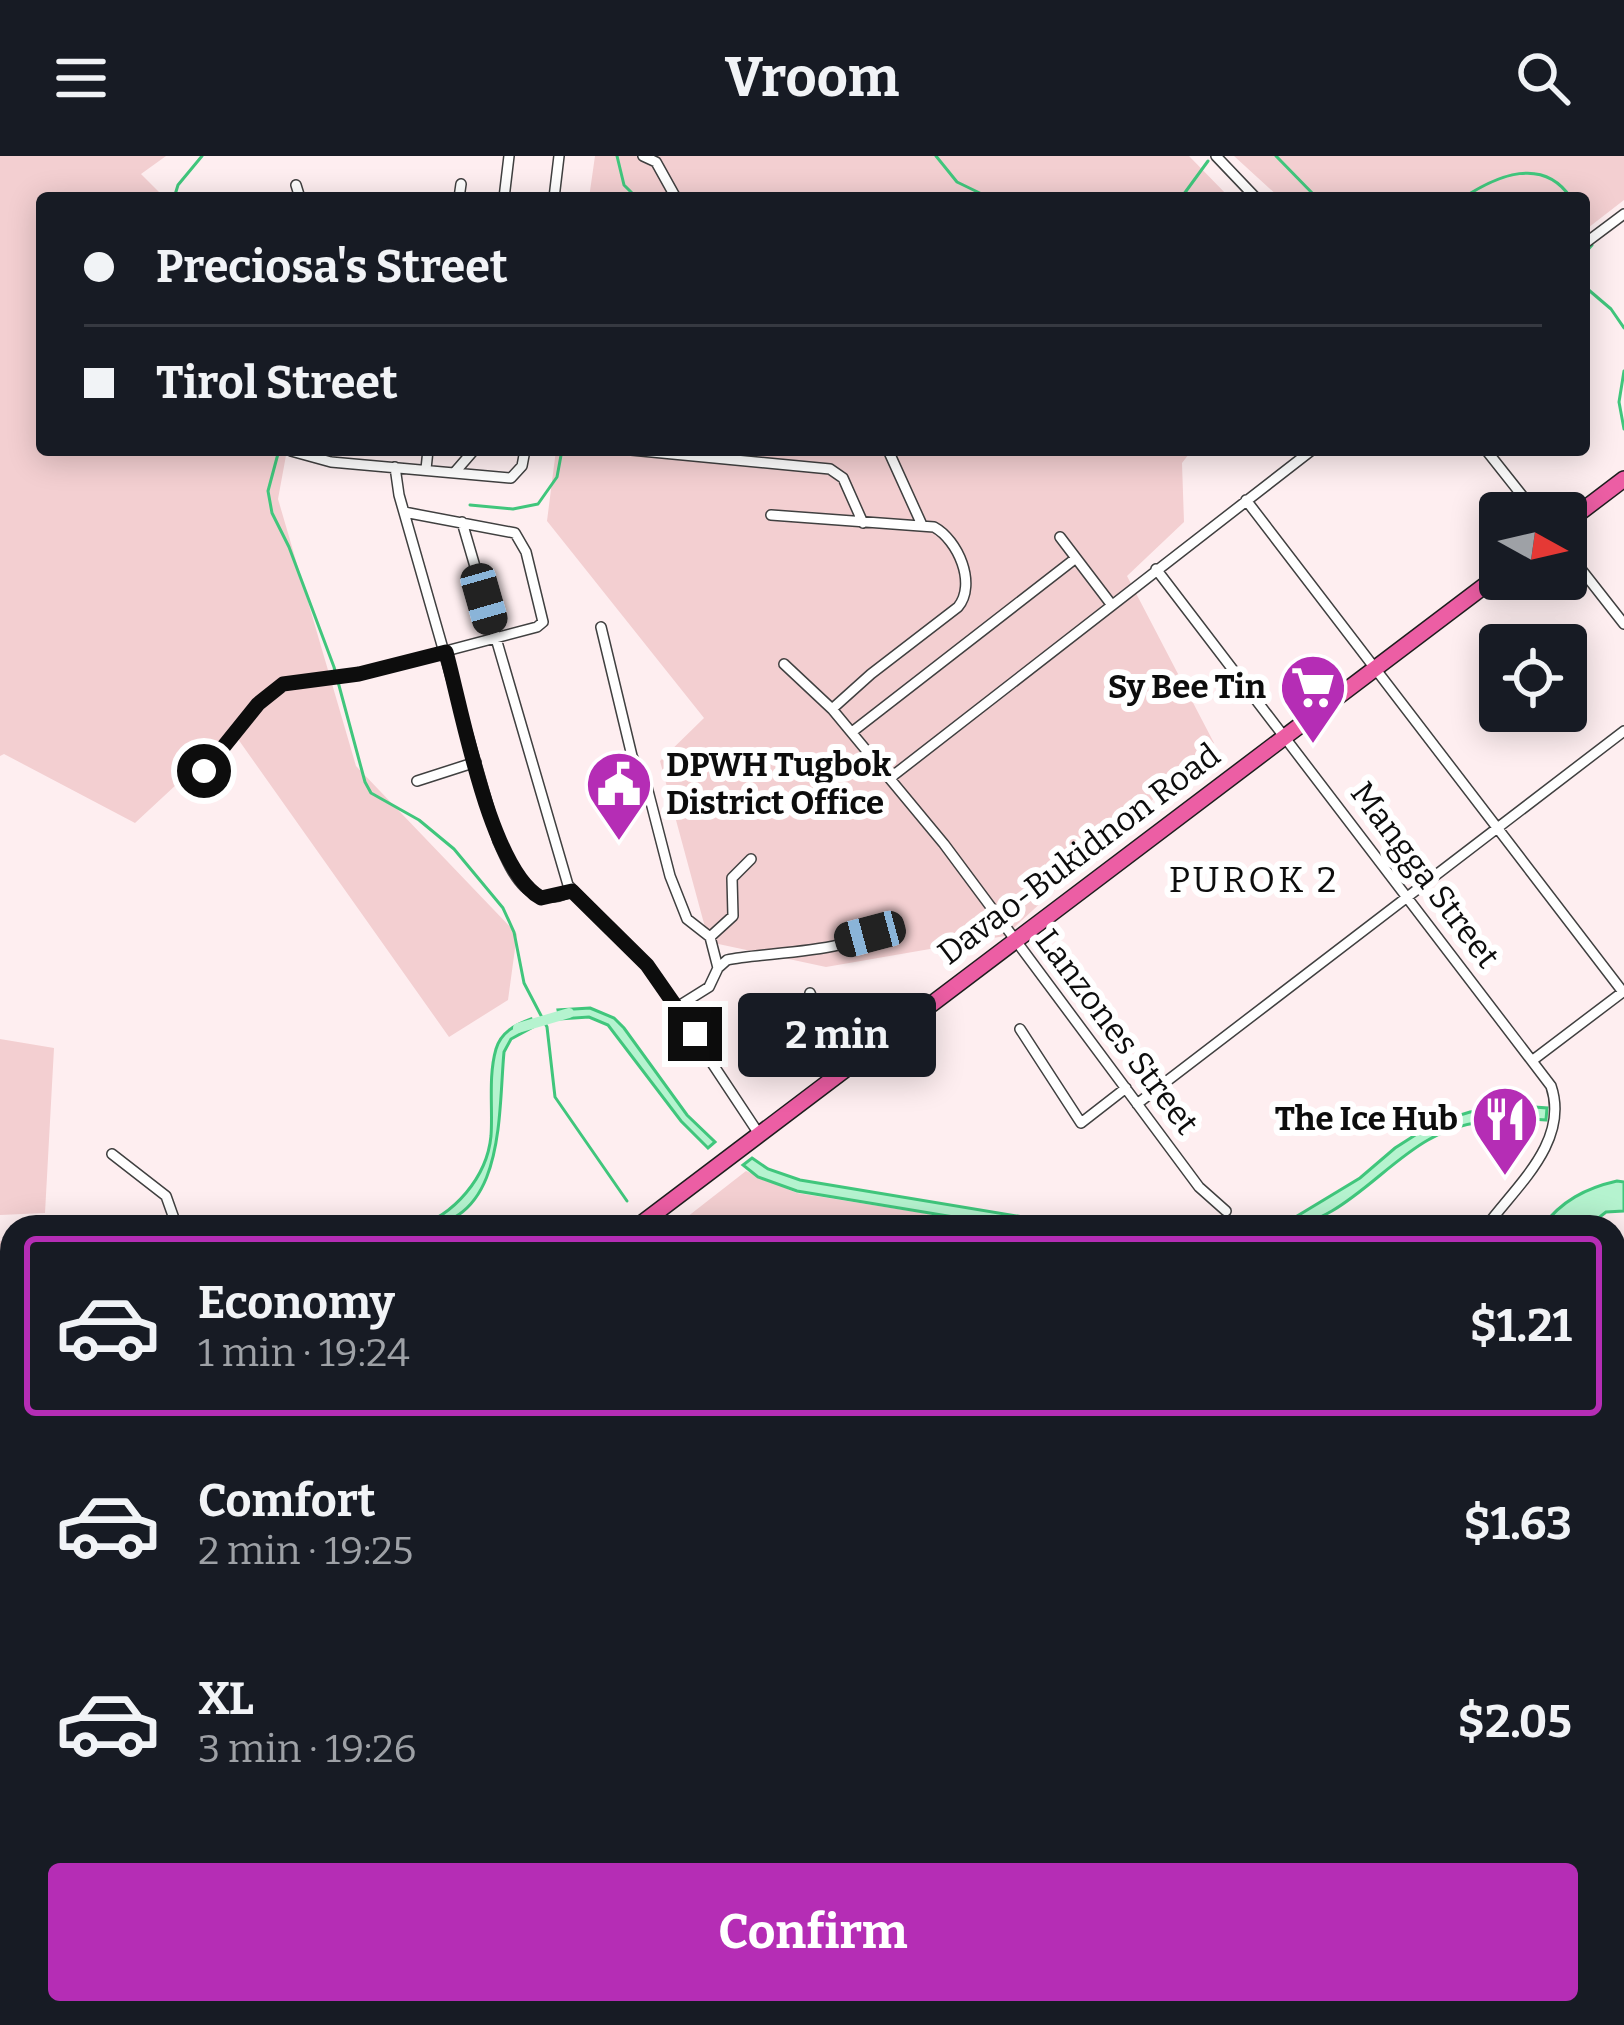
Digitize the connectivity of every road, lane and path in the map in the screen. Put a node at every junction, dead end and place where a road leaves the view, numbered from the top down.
1 (509, 156) edge
2 (559, 156) edge
3 (643, 156) edge
4 (1216, 156) edge
5 (461, 184) dead end
6 (296, 185) dead end
7 (298, 192) edge
8 (460, 192) edge
9 (505, 192) edge
10 (555, 192) edge
11 (673, 192) edge
12 (1250, 192) edge
13 (1624, 214) edge
14 (1590, 240) edge
15 (330, 456) edge
16 (380, 456) edge
17 (427, 456) edge
18 (469, 456) edge
19 (524, 456) edge
20 (694, 456) edge
21 (891, 456) edge
22 (1304, 456) edge
23 (1491, 456) edge
24 (379, 466) junction
25 (395, 467) junction
26 (426, 469) junction
27 (455, 472) junction
28 (1624, 479) edge
29 (1519, 492) edge
30 (1246, 500) junction
31 (1587, 507) edge
32 (404, 512) junction
33 (771, 515) dead end
34 (462, 522) junction
35 (863, 523) junction
36 (922, 525) junction
37 (1060, 537) dead end
38 (1076, 558) junction
39 (1156, 569) junction
40 (1587, 577) edge
41 (1479, 590) edge
42 (1111, 604) junction
43 (1624, 624) edge
44 (602, 627) dead end
45 (496, 638) junction
46 (446, 652) junction
47 (784, 664) dead end
48 (1375, 668) junction
49 (832, 709) junction
50 (1624, 731) edge
51 (852, 732) junction
52 (1286, 735) junction
53 (476, 762) junction
54 (890, 778) junction
55 (417, 781) dead end
56 (196, 793) dead end
57 (1497, 828) junction
58 (751, 859) dead end
59 (572, 891) junction
60 (1407, 897) junction
61 (887, 920) dead end
62 (710, 937) junction
63 (1015, 940) junction
64 (718, 968) junction
65 (1623, 992) edge
66 (810, 993) dead end
67 (677, 1007) junction
68 (1020, 1029) dead end
69 (1533, 1060) junction
70 (842, 1072) junction
71 (1126, 1088) junction
72 (1137, 1104) junction
73 (759, 1134) junction
74 (112, 1154) dead end
75 (1226, 1211) dead end
76 (173, 1215) edge
77 (653, 1215) edge
78 (1496, 1215) edge

1 - 9 street
2 - 10 street
3 - 11 street
4 - 12 street
5 - 8 street
6 - 7 street
13 - 14 street
15 - 24 street
16 - 24 street
17 - 26 street
18 - 27 street
19 - 27 street
20 - 35 street
21 - 36 street
22 - 30 street
23 - 29 street
24 - 25 street
25 - 26 street
25 - 32 street
26 - 27 street
28 - 31 highway
30 - 39 street
30 - 48 street
32 - 34 street
32 - 46 street
33 - 35 street
34 - 45 street
34 - 45 street
35 - 36 street
36 - 49 street
37 - 38 street
38 - 42 street
38 - 51 street
39 - 42 street
39 - 52 street, Mangga Street
40 - 43 street
41 - 48 highway, Davao-Bukidnon Road
42 - 54 street
44 - 62 street
45 - 46 street
45 - 59 street
46 - 53 street
46 - 56 street
47 - 49 street, Lanzones Street
48 - 52 highway, Davao-Bukidnon Road
48 - 57 street
49 - 51 street, Lanzones Street
50 - 57 street
51 - 54 street, Lanzones Street
52 - 60 street, Mangga Street
52 - 63 highway, Davao-Bukidnon Road
53 - 55 street
53 - 59 street
54 - 63 street, Lanzones Street
57 - 60 street
57 - 65 street
58 - 62 street
59 - 67 street
60 - 69 street, Mangga Street
60 - 72 street
61 - 64 street
62 - 64 street
63 - 70 highway, Davao-Bukidnon Road
63 - 71 street, Lanzones Street
64 - 67 street
65 - 69 street
66 - 70 street
67 - 73 street
68 - 71 street
69 - 78 street, Mangga Street
70 - 73 highway, Davao-Bukidnon Road
71 - 72 street, Lanzones Street
72 - 75 street, Lanzones Street
73 - 77 highway, Davao-Bukidnon Road
74 - 76 street

